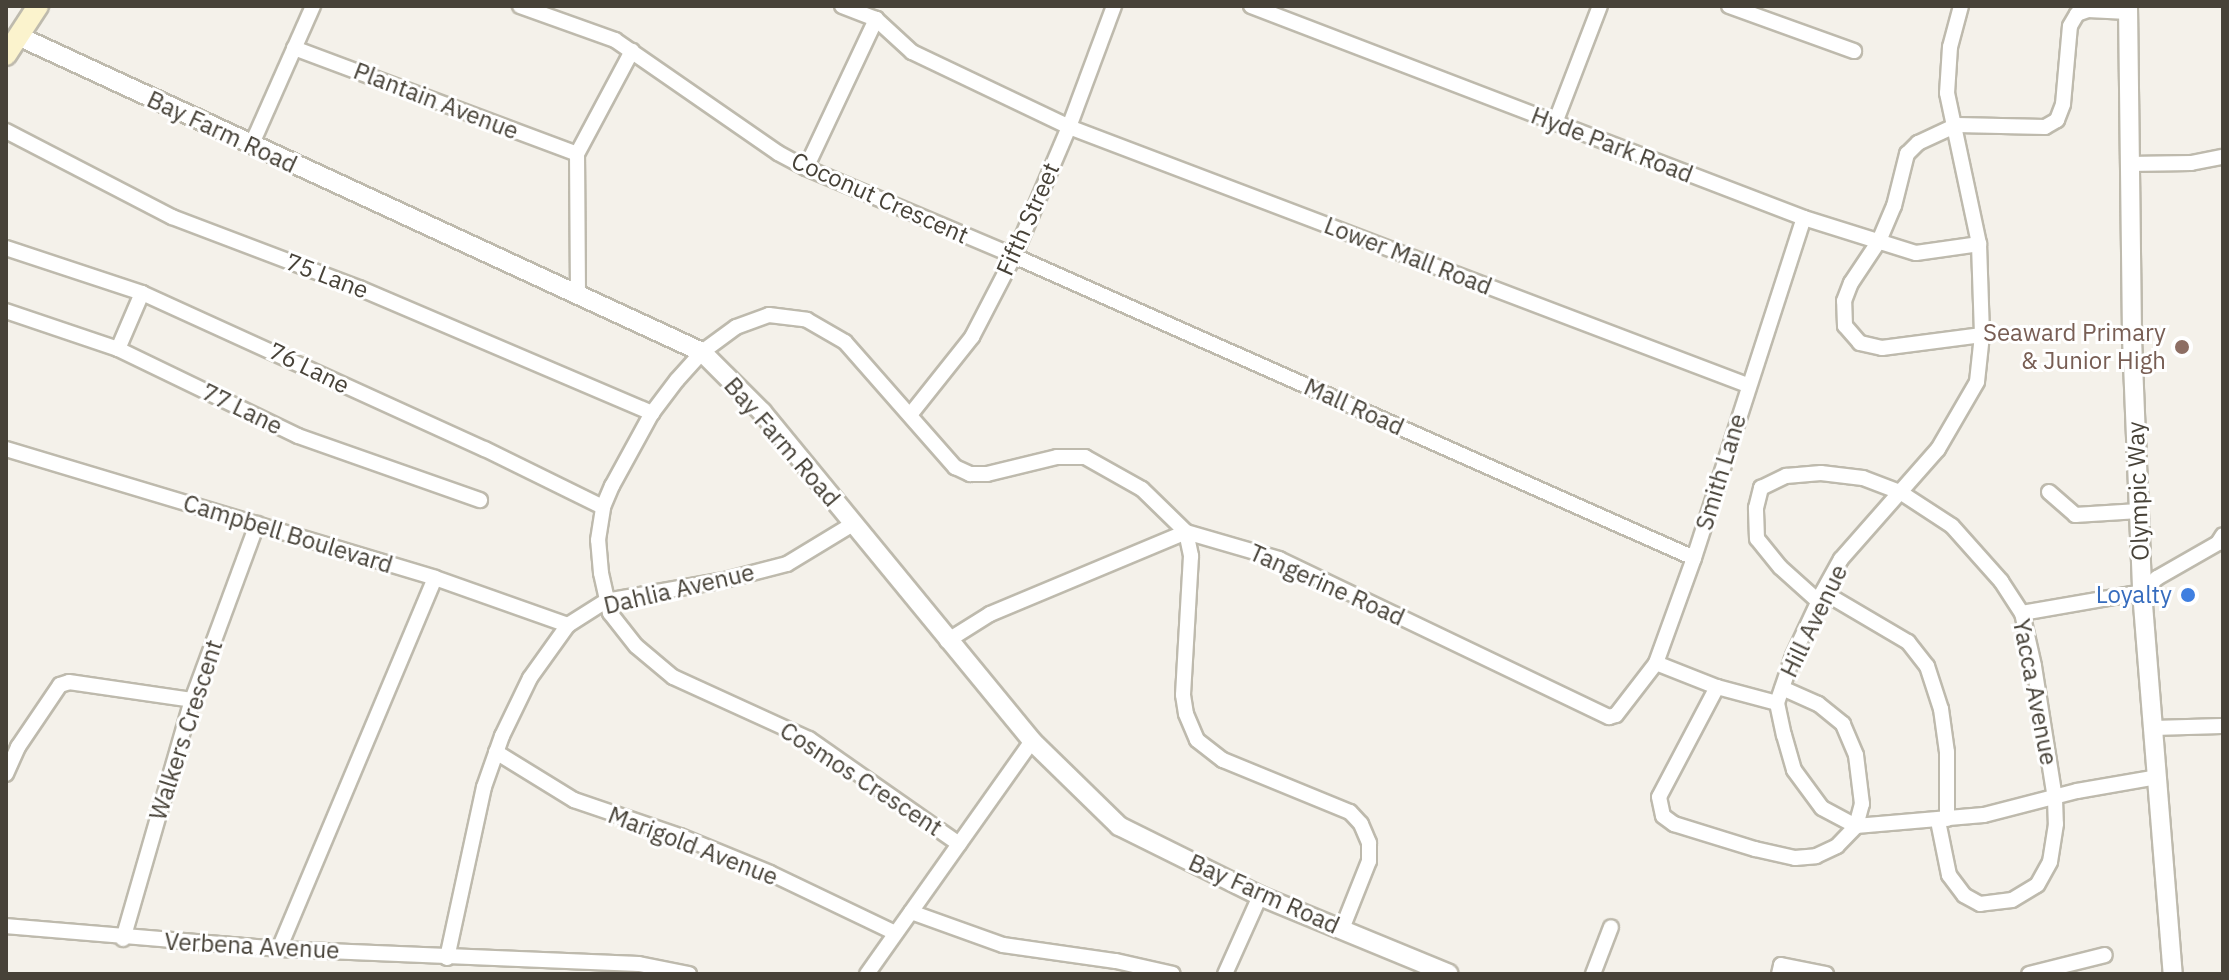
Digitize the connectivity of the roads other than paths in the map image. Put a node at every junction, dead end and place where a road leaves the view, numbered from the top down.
1 (38, 6) edge
2 (313, 6) edge
3 (520, 6) edge
4 (842, 6) edge
5 (1114, 6) edge
6 (1251, 6) edge
7 (1600, 6) edge
8 (1729, 6) edge
9 (1961, 6) edge
10 (2128, 9) edge
11 (876, 19) junction
12 (18, 36) junction
13 (294, 48) junction
14 (632, 51) junction
15 (1854, 51) dead end
16 (6, 55) edge
17 (1555, 123) junction
18 (1957, 125) junction
19 (1069, 127) junction
20 (6, 131) edge
21 (251, 146) junction
22 (577, 154) junction
23 (2223, 157) edge
24 (2129, 164) junction
25 (806, 168) junction
26 (1804, 218) junction
27 (1879, 241) junction
28 (1979, 244) junction
29 (6, 248) edge
30 (1014, 256) junction
31 (142, 293) junction
32 (578, 295) junction
33 (6, 311) edge
34 (1982, 335) junction
35 (118, 349) junction
36 (702, 352) junction
37 (1747, 385) junction
38 (652, 413) junction
39 (910, 415) junction
40 (6, 449) edge
41 (1900, 492) junction
42 (2049, 492) dead end
43 (480, 500) dead end
44 (603, 507) junction
45 (2139, 511) junction
46 (257, 524) junction
47 (853, 524) junction
48 (1186, 532) junction
49 (2221, 541) edge
50 (1694, 558) junction
51 (435, 578) junction
52 (2142, 592) junction
53 (1821, 597) junction
54 (606, 601) junction
55 (2022, 613) junction
56 (568, 625) junction
57 (947, 641) junction
58 (1656, 663) junction
59 (1717, 687) junction
60 (1780, 695) junction
61 (192, 700) junction
62 (1616, 715) joint
63 (2223, 726) edge
64 (2152, 728) junction
65 (1032, 741) junction
66 (12, 746) edge
67 (496, 752) junction
68 (6, 774) edge
69 (2157, 777) junction
70 (2055, 799) junction
71 (1942, 820) junction
72 (1856, 826) junction
73 (959, 844) junction
74 (1260, 896) junction
75 (911, 912) junction
76 (6, 926) edge
77 (1611, 927) dead end
78 (1342, 929) junction
79 (895, 933) junction
80 (123, 939) junction
81 (279, 949) junction
82 (2105, 955) dead end
83 (447, 958) junction
84 (2062, 971) edge
85 (689, 974) edge
86 (867, 974) edge
87 (1173, 974) edge
88 (1225, 974) edge
89 (1449, 974) edge
90 (1593, 974) edge
91 (1779, 974) edge
92 (1826, 974) edge
93 (2029, 974) edge
94 (2173, 974) edge

1 - 12 main road
2 - 13 street
3 - 14 street, Coconut Crescent
4 - 11 street
5 - 19 street, Fifth Street
6 - 17 street, Hyde Park Road
7 - 17 street
8 - 15 street
9 - 18 street, Hill Avenue
10 - 18 street
10 - 24 street, Olympic Way
11 - 19 street, Lower Mall Road
11 - 25 street
12 - 16 main road
12 - 21 street, Bay Farm Road
13 - 21 street
13 - 22 street, Plantain Avenue
14 - 22 street
14 - 25 street, Coconut Crescent
17 - 26 street, Hyde Park Road
18 - 27 street
18 - 28 street, Hill Avenue
19 - 30 street, Fifth Street
19 - 37 street, Lower Mall Road
20 - 38 street, 75 Lane
21 - 32 street, Bay Farm Road
22 - 32 street
23 - 24 street
24 - 45 street, Olympic Way
25 - 30 street, Coconut Crescent
26 - 27 street, Hyde Park Road
26 - 37 street, Smith Lane
27 - 28 street, Hyde Park Road
27 - 34 street
28 - 34 street, Hill Avenue
29 - 31 street, 76 Lane
30 - 39 street, Fifth Street
30 - 50 street, Mall Road
31 - 35 street
31 - 44 street, 76 Lane
32 - 36 street, Bay Farm Road
33 - 35 street, 77 Lane
34 - 41 street, Hill Avenue
35 - 43 street, 77 Lane
36 - 38 street, Cosmos Crescent
36 - 39 street, Cosmos Crescent
36 - 47 street, Bay Farm Road
37 - 50 street, Smith Lane
38 - 44 street, Cosmos Crescent
39 - 48 street, Cosmos Crescent
40 - 46 street, Campbell Boulevard
41 - 53 street, Hill Avenue
41 - 53 street, Yacca Avenue
41 - 55 street, Yacca Avenue
42 - 45 street
44 - 54 street, Cosmos Crescent
45 - 52 street, Olympic Way
46 - 51 street, Campbell Boulevard
46 - 61 street, Walkers Crescent
47 - 54 street, Dahlia Avenue
47 - 57 street, Bay Farm Road
48 - 57 street
48 - 62 street, Tangerine Road
48 - 78 street
49 - 52 street
50 - 58 street, Smith Lane
51 - 56 street, Campbell Boulevard
51 - 81 street
52 - 55 street
52 - 64 street, Olympic Way
53 - 60 street, Hill Avenue
53 - 71 street, Yacca Avenue
54 - 56 street, Dahlia Avenue
54 - 73 street, Cosmos Crescent
55 - 70 street, Yacca Avenue
56 - 67 street, Dahlia Avenue
57 - 65 street, Bay Farm Road
58 - 59 street
58 - 62 street, Smith Lane
59 - 60 street
59 - 72 street
60 - 72 street, Hill Avenue
60 - 72 street
61 - 66 street
61 - 80 street, Walkers Crescent
63 - 64 street
64 - 69 street, Olympic Way
65 - 73 street
65 - 74 street, Bay Farm Road
66 - 68 street
67 - 79 street, Marigold Avenue
67 - 83 street, Dahlia Avenue
69 - 70 street
69 - 94 street, Olympic Way
70 - 71 street
70 - 71 street, Yacca Avenue
71 - 72 street
73 - 75 street
74 - 78 street, Bay Farm Road
74 - 88 street
75 - 79 street
75 - 87 street
76 - 80 street, Verbena Avenue
77 - 90 street
78 - 89 street, Bay Farm Road
79 - 86 street
80 - 81 street, Verbena Avenue
81 - 83 street, Verbena Avenue
82 - 84 street
83 - 85 street, Verbena Avenue
84 - 93 street
91 - 92 street

